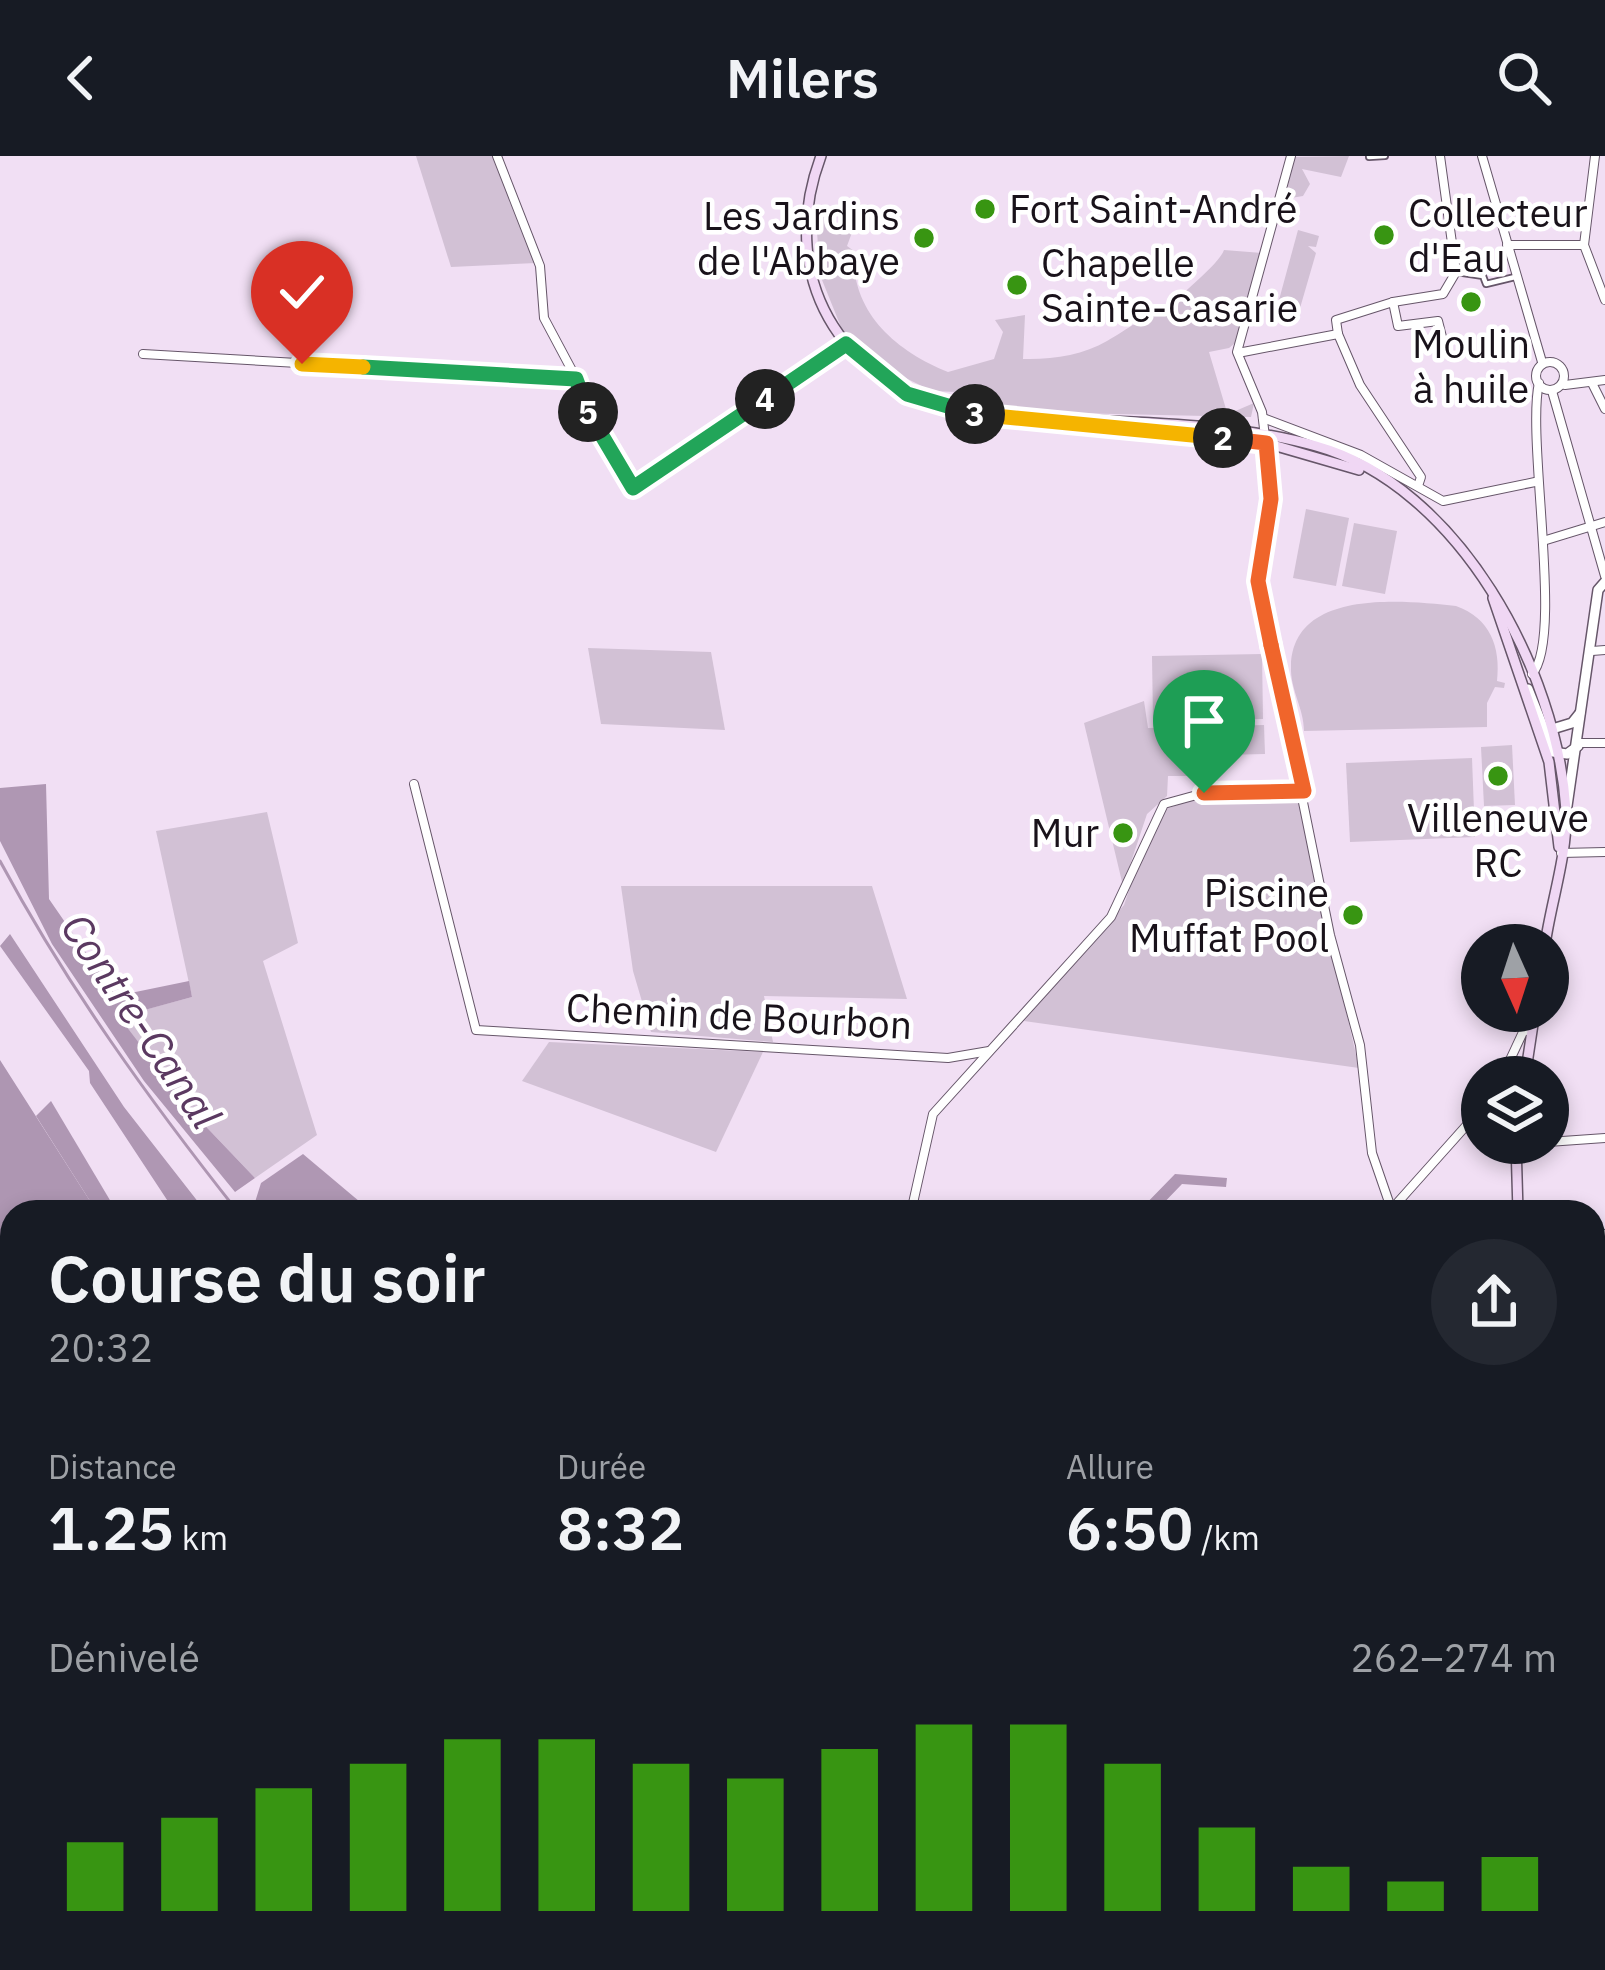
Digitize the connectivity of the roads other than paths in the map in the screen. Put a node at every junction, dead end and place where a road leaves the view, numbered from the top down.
1 (497, 156) edge
2 (821, 156) edge
3 (1291, 156) edge
4 (1385, 156) edge
5 (1440, 156) edge
6 (1482, 156) edge
7 (1595, 156) edge
8 (1370, 157) edge
9 (1589, 187) junction
10 (1605, 188) edge
11 (1507, 245) junction
12 (1584, 245) junction
13 (1456, 272) junction
14 (1515, 277) junction
15 (1605, 300) edge
16 (1394, 302) junction
17 (1338, 334) junction
18 (1442, 337) dead end
19 (846, 344) junction
20 (1243, 352) dead end
21 (143, 354) dead end
22 (1542, 362) junction
23 (576, 379) junction
24 (1605, 380) edge
25 (1539, 382) junction
26 (1592, 383) junction
27 (1565, 385) junction
28 (1552, 391) junction
29 (1605, 410) edge
30 (1263, 418) junction
31 (1266, 439) junction
32 (1535, 482) junction
33 (1418, 486) junction
34 (1605, 522) edge
35 (1588, 529) junction
36 (1543, 541) junction
37 (1473, 560) junction
38 (1605, 579) edge
39 (1605, 650) edge
40 (1592, 651) junction
41 (1530, 675) junction
42 (1583, 708) junction
43 (1546, 736) junction
44 (1605, 743) edge
45 (1578, 745) junction
46 (1556, 753) junction
47 (414, 784) dead end
48 (1304, 791) junction
49 (1566, 811) junction
50 (1605, 852) edge
51 (1559, 853) junction
52 (1548, 924) edge
53 (989, 1051) junction
54 (1461, 1131) edge
55 (1605, 1138) edge
56 (1569, 1141) edge
57 (1517, 1164) edge
58 (914, 1200) edge
59 (1387, 1200) edge
60 (1399, 1200) edge
61 (1518, 1200) edge

1 - 23 street
2 - 19 main road
3 - 30 street
4 - 8 street
5 - 13 street
6 - 11 street
7 - 9 street
9 - 10 street
9 - 12 street
11 - 12 street
11 - 14 street
12 - 15 street
13 - 14 street
13 - 16 street
14 - 22 street
16 - 17 street
16 - 18 street
17 - 20 street
17 - 33 street
19 - 23 street
19 - 31 main road
21 - 23 street
22 - 25 street
22 - 27 street
24 - 26 street
25 - 28 street
25 - 32 street
26 - 27 street
26 - 29 street
27 - 28 street
28 - 35 street
30 - 31 street
30 - 33 street
31 - 37 main road
31 - 48 street
32 - 33 street
32 - 36 street
34 - 35 street
35 - 36 street
35 - 38 street
36 - 41 street
37 - 41 main road
37 - 43 main road
38 - 40 street
39 - 40 street
40 - 42 street
41 - 43 main road
42 - 43 street
42 - 45 street
43 - 46 main road
43 - 51 main road
44 - 45 street
45 - 46 street
45 - 49 street
46 - 49 main road
47 - 53 street, Chemin de Bourbon
48 - 53 street
48 - 59 street
49 - 51 main road
50 - 51 street
51 - 52 main road
53 - 58 street
54 - 60 street
55 - 56 street
57 - 61 main road

